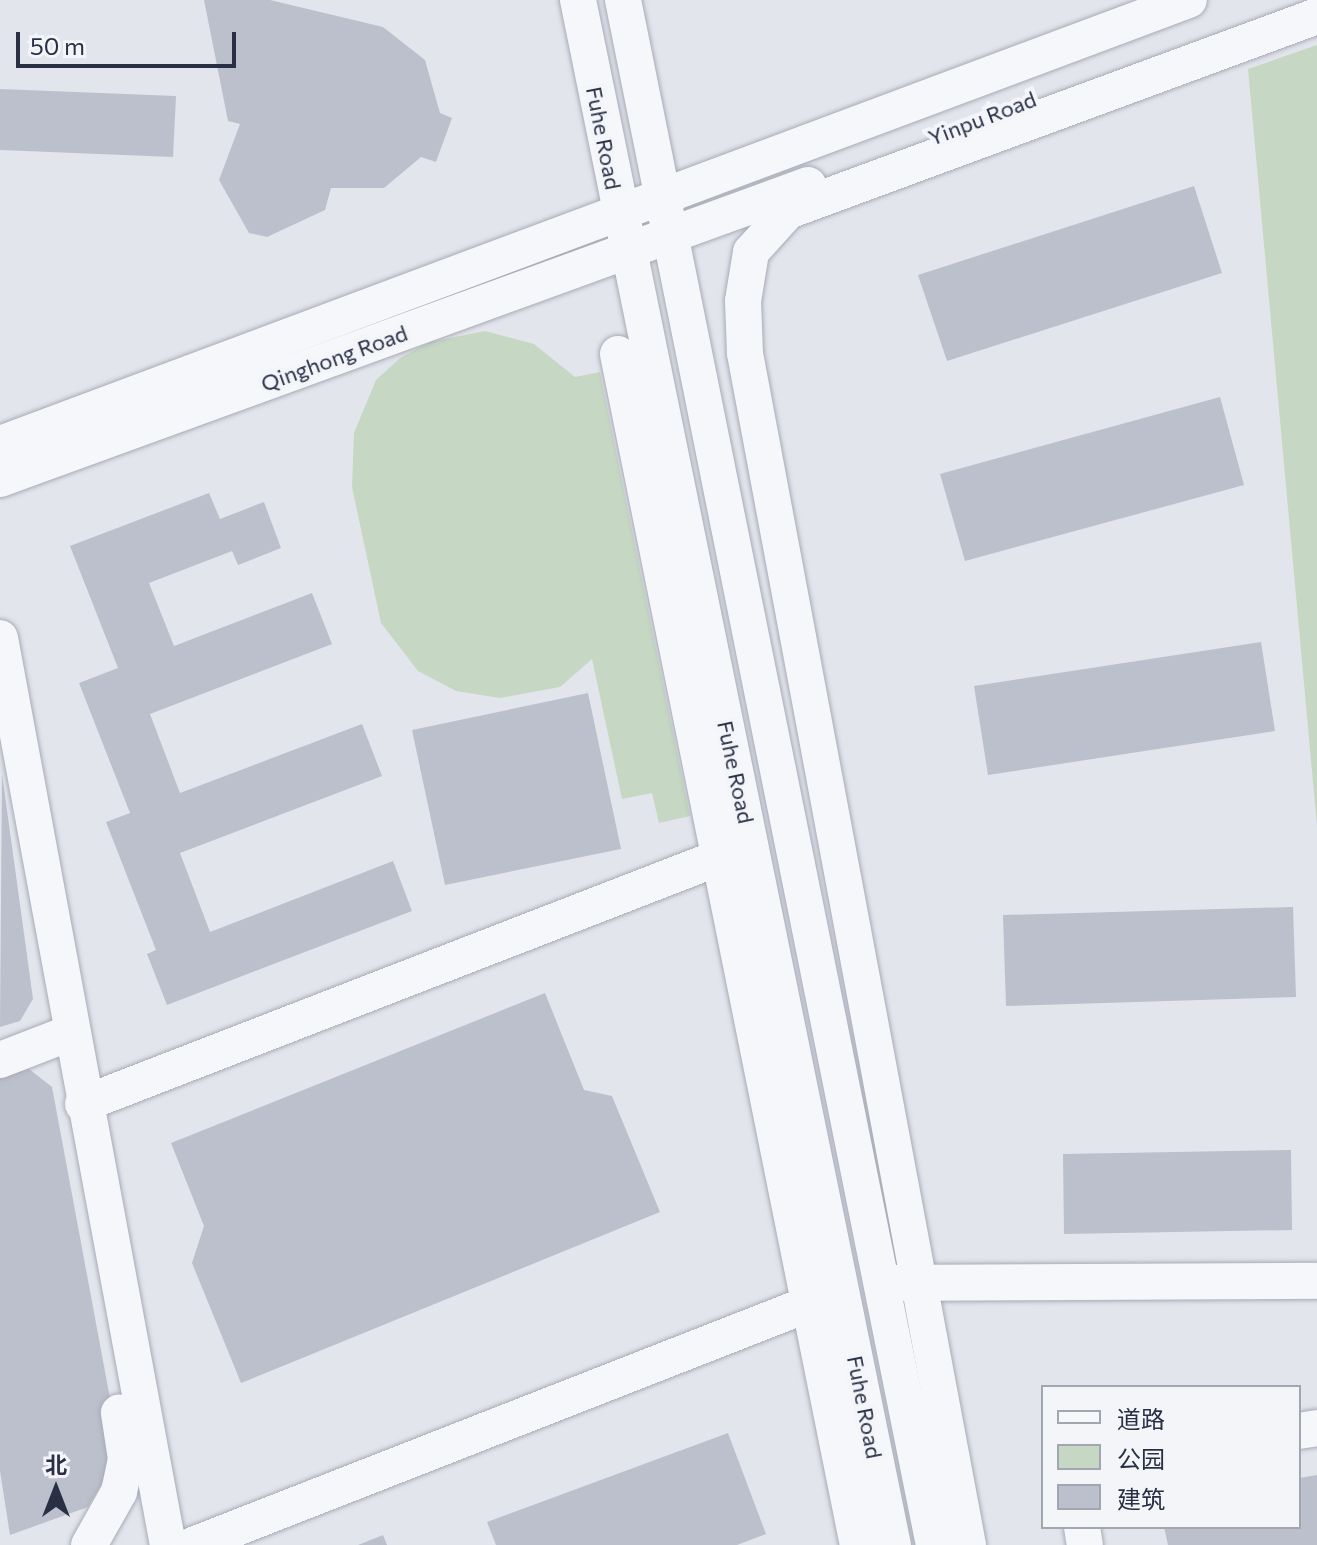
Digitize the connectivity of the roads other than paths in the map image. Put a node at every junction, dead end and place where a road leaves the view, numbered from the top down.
1 (578, 0) edge
2 (623, 0) edge
3 (1189, 0) edge
4 (1296, 0) edge
5 (1317, 16) edge
6 (661, 196) junction
7 (618, 212) junction
8 (669, 238) junction
9 (625, 253) junction
10 (618, 354) dead end
11 (0, 444) edge
12 (0, 479) edge
13 (0, 638) edge
14 (0, 686) edge
15 (736, 852) junction
16 (57, 1038) junction
17 (0, 1060) edge
18 (83, 1104) junction
19 (1317, 1281) edge
20 (881, 1283) junction
21 (919, 1283) junction
22 (826, 1298) junction
23 (89, 1545) edge
24 (168, 1545) edge
25 (193, 1545) edge
26 (858, 1545) edge
27 (893, 1545) edge
28 (934, 1545) edge
29 (968, 1545) edge

1 - 7 street, Fuhe Road
2 - 6 street, Fuhe Road
3 - 6 street, Yinpu Road
4 - 8 street, Yinpu Road
5 - 21 street
6 - 7 street, Qinghong Road
6 - 8 street, Fuhe Road
7 - 9 street, Fuhe Road
7 - 11 street, Qinghong Road
8 - 9 street, Qinghong Road
8 - 20 street, Fuhe Road
9 - 12 street, Qinghong Road
9 - 15 street, Fuhe Road
10 - 15 street
13 - 18 street
14 - 16 street
15 - 18 street
15 - 22 street, Fuhe Road
16 - 17 street
16 - 23 street
18 - 24 street
19 - 21 street
20 - 21 street
20 - 28 street, Fuhe Road
21 - 29 street
22 - 25 street
22 - 26 street
22 - 27 street, Fuhe Road

